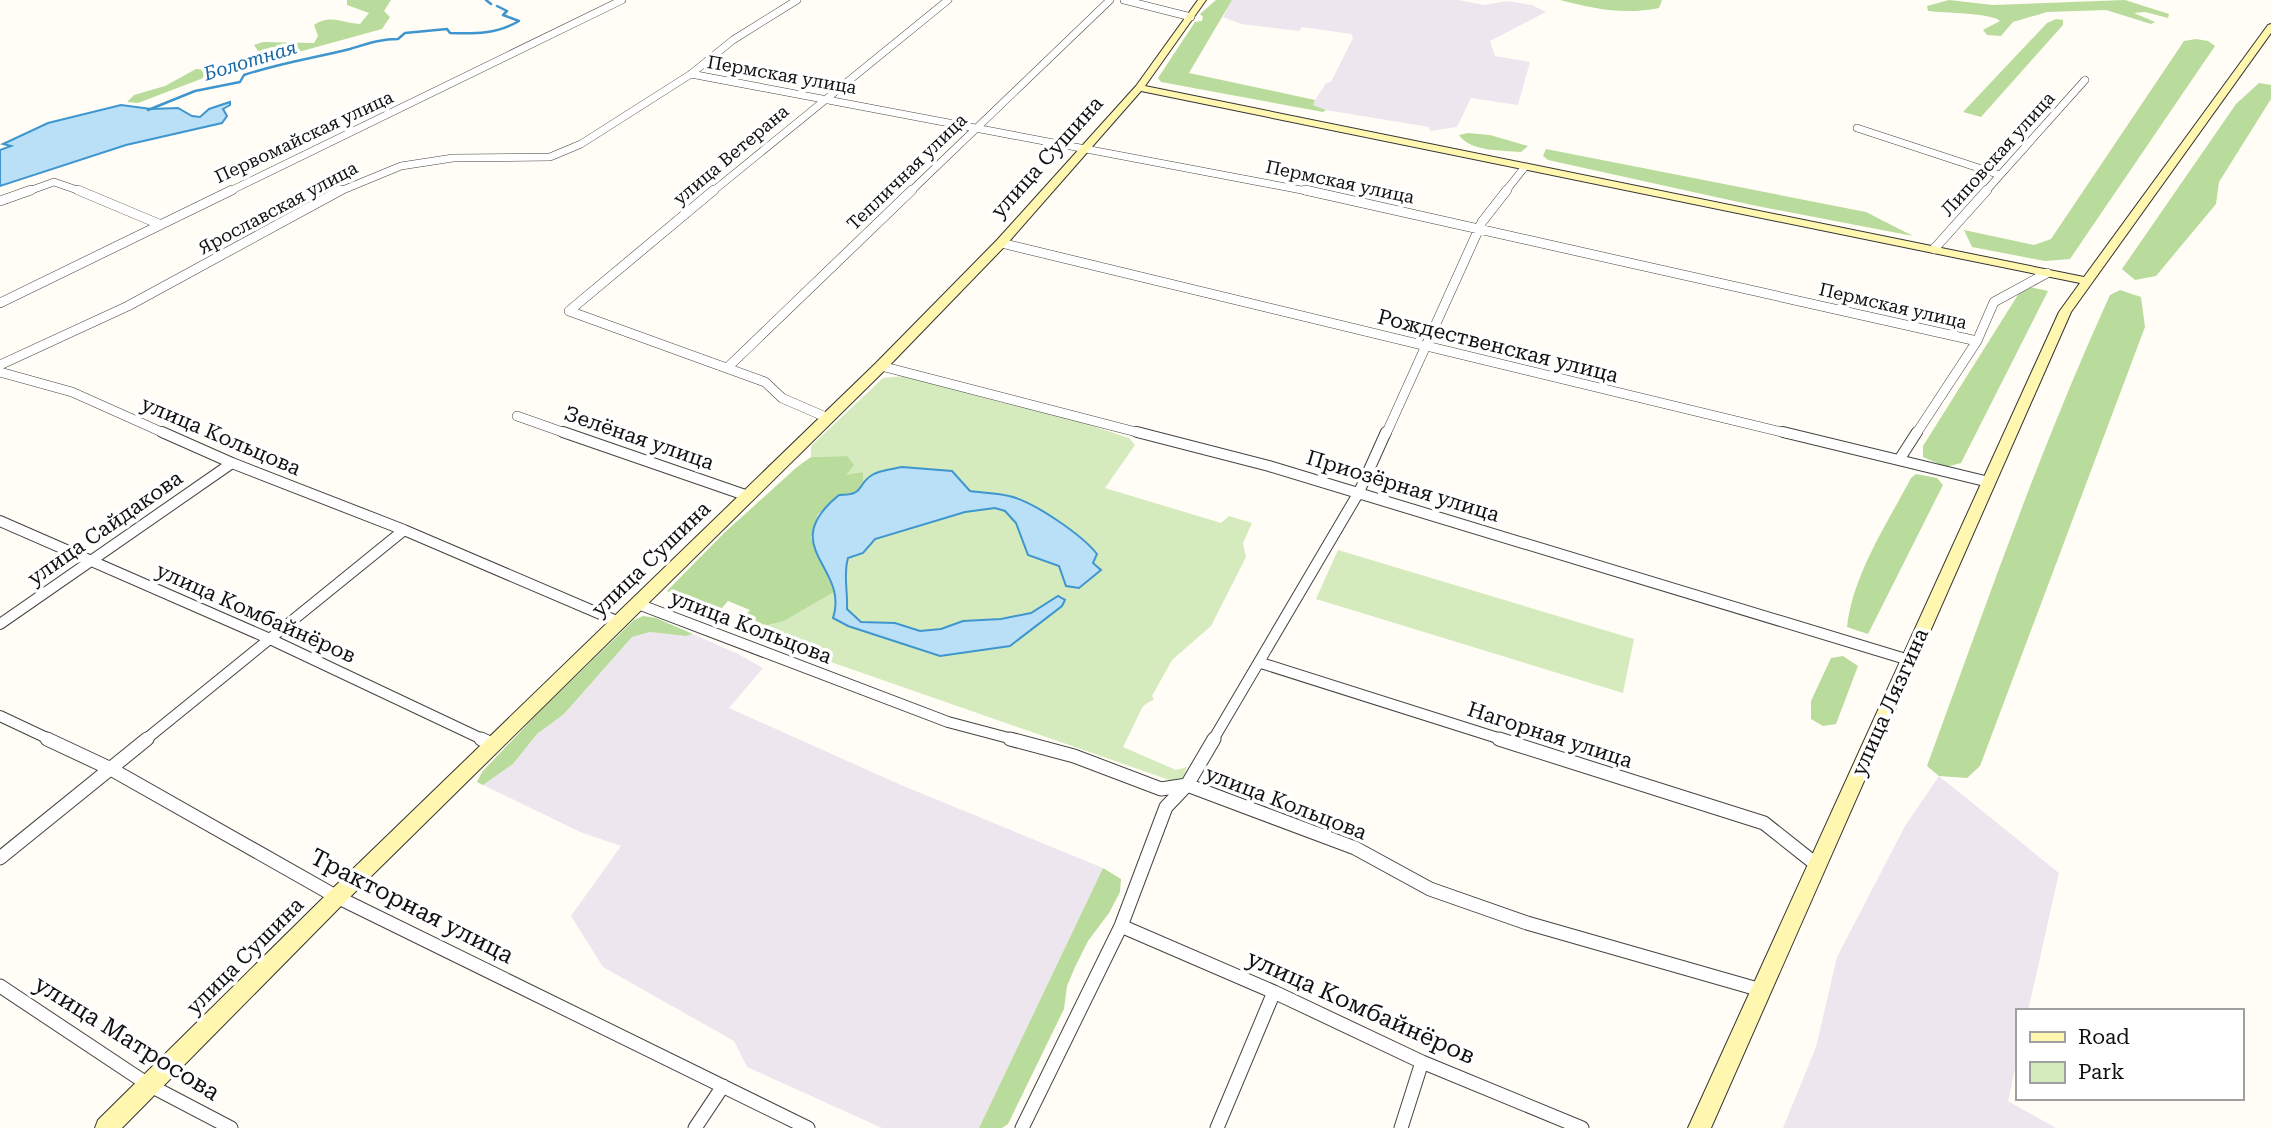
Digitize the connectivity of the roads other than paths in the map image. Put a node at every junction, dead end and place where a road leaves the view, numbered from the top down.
1 (622, 0) edge
2 (797, 0) edge
3 (948, 0) edge
4 (1110, 0) edge
5 (1124, 0) edge
6 (1202, 0) edge
7 (1191, 17) junction
8 (2271, 27) edge
9 (691, 74) junction
10 (2085, 80) dead end
11 (1139, 88) junction
12 (824, 98) junction
13 (976, 127) junction
14 (1857, 128) dead end
15 (1085, 149) junction
16 (1524, 168) junction
17 (2000, 175) junction
18 (0, 201) edge
19 (159, 224) junction
20 (1479, 228) junction
21 (1000, 243) junction
22 (1934, 249) junction
23 (2047, 273) junction
24 (2088, 281) junction
25 (0, 303) edge
26 (1977, 341) junction
27 (1425, 347) junction
28 (0, 365) edge
29 (881, 366) junction
30 (727, 368) junction
31 (0, 372) edge
32 (517, 416) dead end
33 (828, 418) junction
34 (1899, 460) junction
35 (232, 464) junction
36 (1989, 482) junction
37 (1359, 492) junction
38 (748, 496) junction
39 (0, 521) edge
40 (404, 530) junction
41 (89, 562) junction
42 (638, 604) junction
43 (619, 622) junction
44 (0, 624) edge
45 (270, 639) junction
46 (1909, 660) junction
47 (1261, 663) junction
48 (0, 716) edge
49 (495, 745) junction
50 (111, 769) junction
51 (1186, 785) junction
52 (0, 858) edge
53 (1817, 865) junction
54 (337, 897) junction
55 (1121, 926) junction
56 (0, 986) edge
57 (1761, 990) junction
58 (1274, 992) junction
59 (1422, 1062) junction
60 (149, 1084) junction
61 (723, 1086) junction
62 (106, 1128) edge
63 (231, 1128) edge
64 (695, 1128) edge
65 (808, 1128) edge
66 (1022, 1128) edge
67 (1217, 1128) edge
68 (1401, 1128) edge
69 (1583, 1128) edge
70 (1699, 1128) edge

1 - 19 street, Первомайская улица
2 - 9 street, Ярославская улица
3 - 12 street, улица Ветерана
4 - 13 street, Тепличная улица
5 - 7 street
6 - 7 street, улица Сушина
7 - 11 street, улица Сушина
8 - 24 street, улица Лязгина
9 - 12 street, Пермская улица
9 - 28 street, Ярославская улица
10 - 17 street, Липовская улица
11 - 15 street, улица Сушина
11 - 16 street
12 - 13 street, Пермская улица
12 - 30 street, улица Ветерана
13 - 15 street, Пермская улица
13 - 30 street, Тепличная улица
14 - 17 street
15 - 20 street, Пермская улица
15 - 21 street, улица Сушина
16 - 20 street
16 - 22 street
17 - 22 street, Липовская улица
18 - 19 street
19 - 25 street, Первомайская улица
20 - 26 street, Пермская улица
20 - 27 street
21 - 27 street, Рождественская улица
21 - 29 street, улица Сушина
22 - 23 street
23 - 24 street
23 - 26 street
24 - 36 street, улица Лязгина
26 - 34 street
27 - 34 street, Рождественская улица
27 - 37 street
29 - 33 street, улица Сушина
29 - 37 street, Приозёрная улица
30 - 33 street
31 - 35 street, улица Кольцова
32 - 38 street, Зелёная улица
33 - 38 street, улица Сушина
34 - 36 street, Рождественская улица
35 - 40 street, улица Кольцова
35 - 41 street, улица Сайдакова
36 - 46 street, улица Лязгина
37 - 46 street, Приозёрная улица
37 - 47 street
38 - 42 street, улица Сушина
39 - 41 street, улица Комбайнёров
40 - 43 street, улица Кольцова
40 - 45 street
41 - 44 street, улица Сайдакова
41 - 45 street, улица Комбайнёров
42 - 43 street, улица Сушина
42 - 51 street, улица Кольцова
43 - 49 street, улица Сушина
45 - 49 street, улица Комбайнёров
45 - 50 street
46 - 53 street, улица Лязгина
47 - 51 street
47 - 53 street, Нагорная улица
48 - 50 street, Тракторная улица
49 - 54 street, улица Сушина
50 - 52 street
50 - 54 street, Тракторная улица
51 - 55 street
51 - 57 street, улица Кольцова
53 - 57 street, улица Лязгина
54 - 60 street, улица Сушина
54 - 61 street, Тракторная улица
55 - 58 street, улица Комбайнёров
55 - 66 street
56 - 60 street, улица Матросова
57 - 70 street, улица Лязгина
58 - 59 street, улица Комбайнёров
58 - 67 street
59 - 68 street
59 - 69 street, улица Комбайнёров
60 - 62 street, улица Сушина
60 - 63 street, улица Матросова
61 - 64 street
61 - 65 street, Тракторная улица

